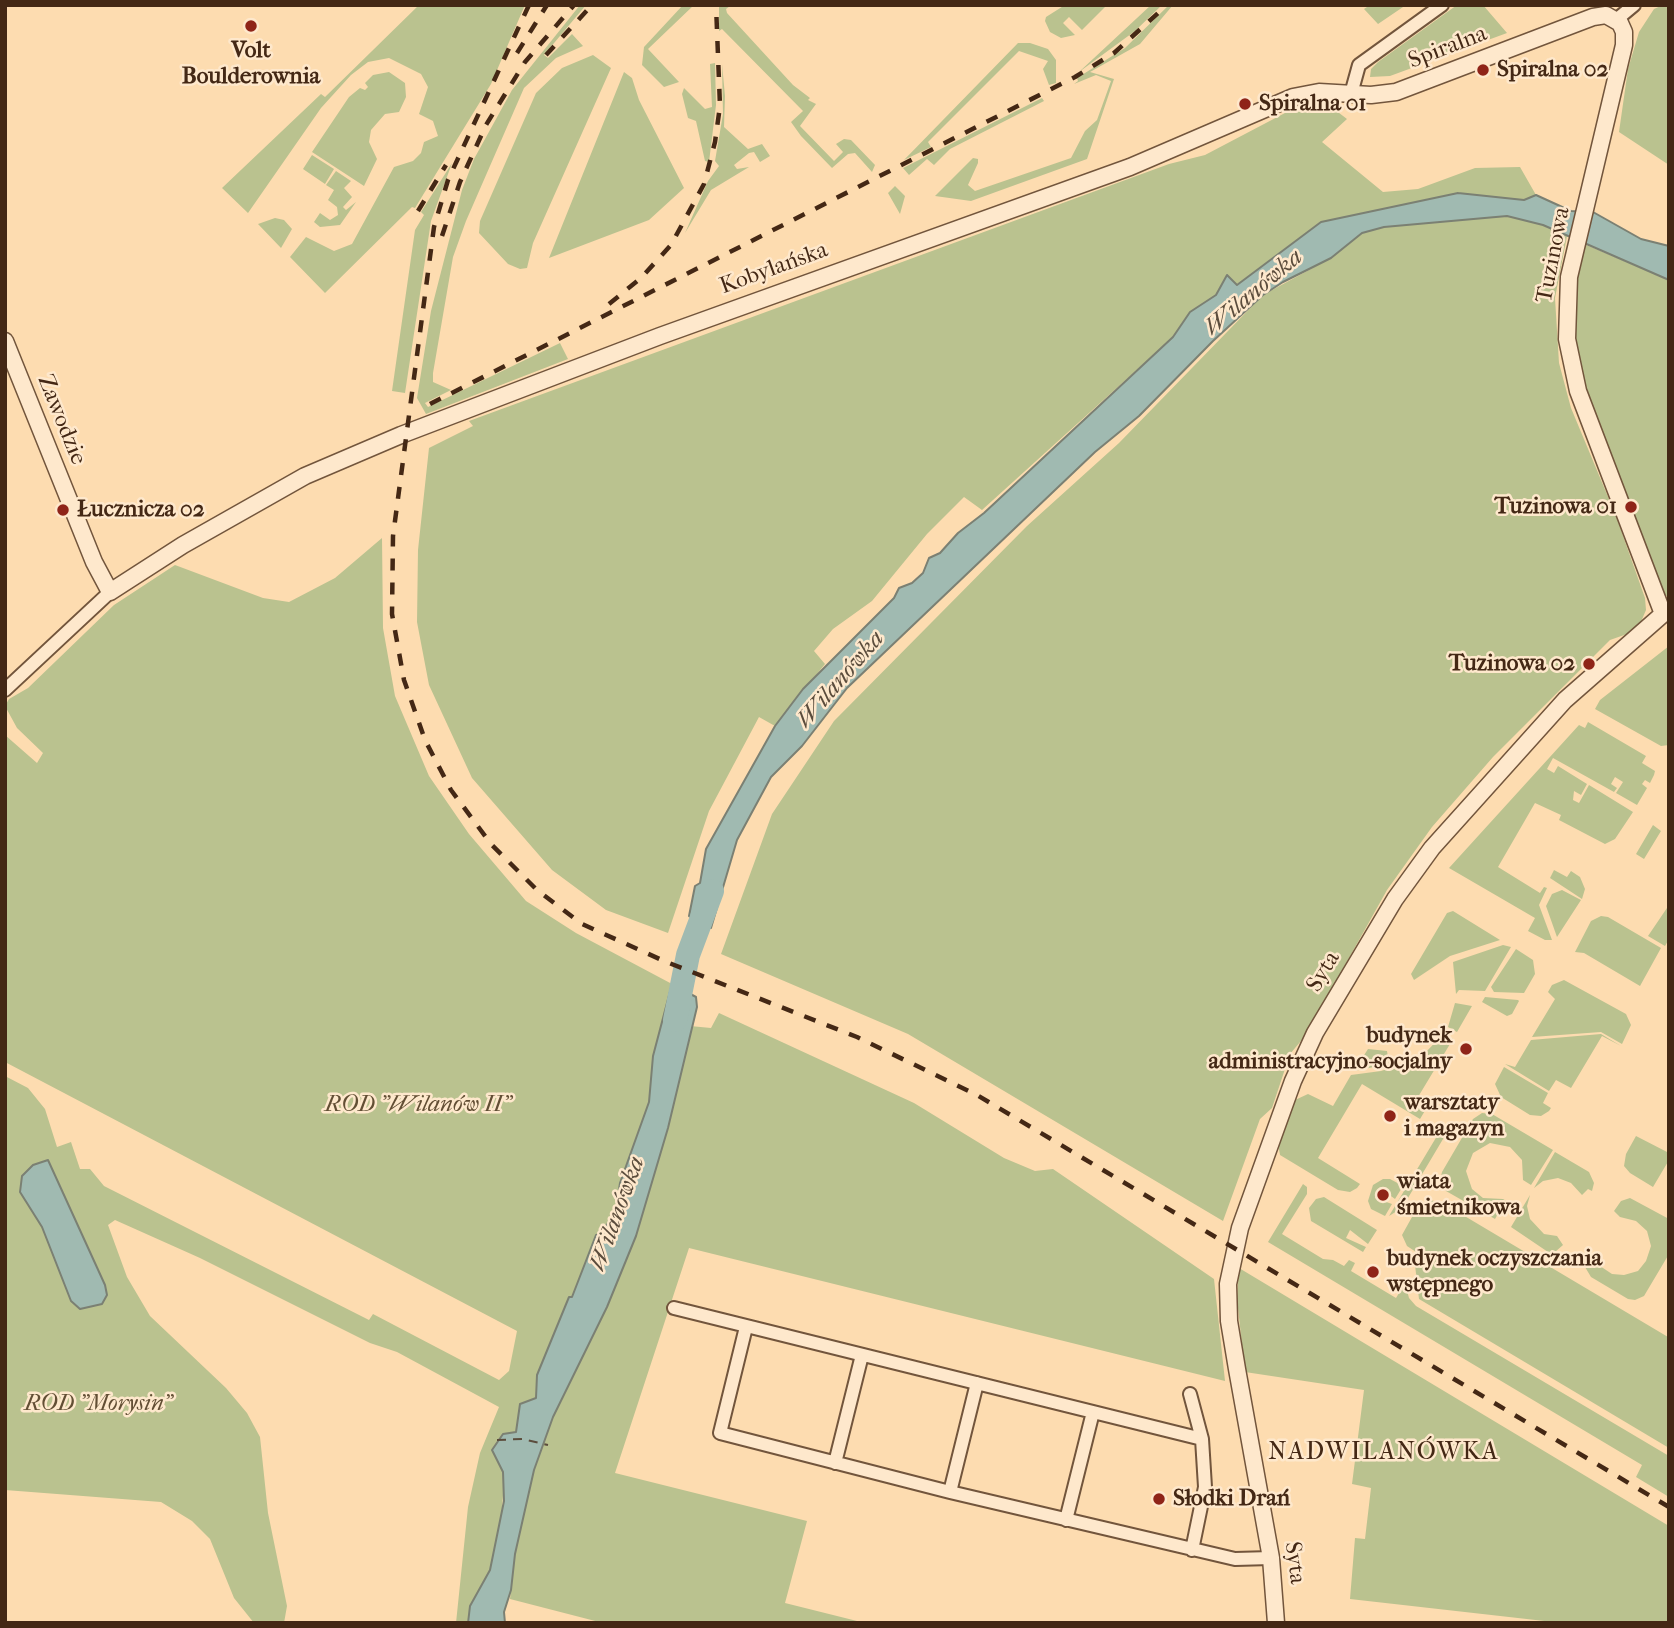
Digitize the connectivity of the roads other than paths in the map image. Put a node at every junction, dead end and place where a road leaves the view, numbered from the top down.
1 (1443, 5) edge
2 (1634, 5) edge
3 (1616, 20) junction
4 (1351, 94) junction
5 (5, 341) edge
6 (110, 592) junction
7 (1666, 613) edge
8 (5, 690) edge
9 (674, 1308) dead end
10 (746, 1327) junction
11 (862, 1354) junction
12 (977, 1383) junction
13 (1190, 1394) dead end
14 (1093, 1412) junction
15 (1202, 1439) junction
16 (835, 1463) junction
17 (950, 1492) junction
18 (1066, 1520) junction
19 (1192, 1549) junction
20 (1271, 1558) junction
21 (1276, 1623) edge

1 - 4 street
2 - 3 street
3 - 4 street, Spiralna
3 - 7 street, Tuzinowa
4 - 6 street, Kobylańska
5 - 6 street, Zawodzie
6 - 8 street
7 - 20 street, Syta
9 - 10 street
10 - 11 street
10 - 16 street
11 - 12 street
11 - 16 street
12 - 14 street
12 - 17 street
13 - 15 street
14 - 15 street
14 - 18 street
15 - 19 street
16 - 17 street
17 - 18 street
18 - 19 street
19 - 20 street
20 - 21 street, Syta

